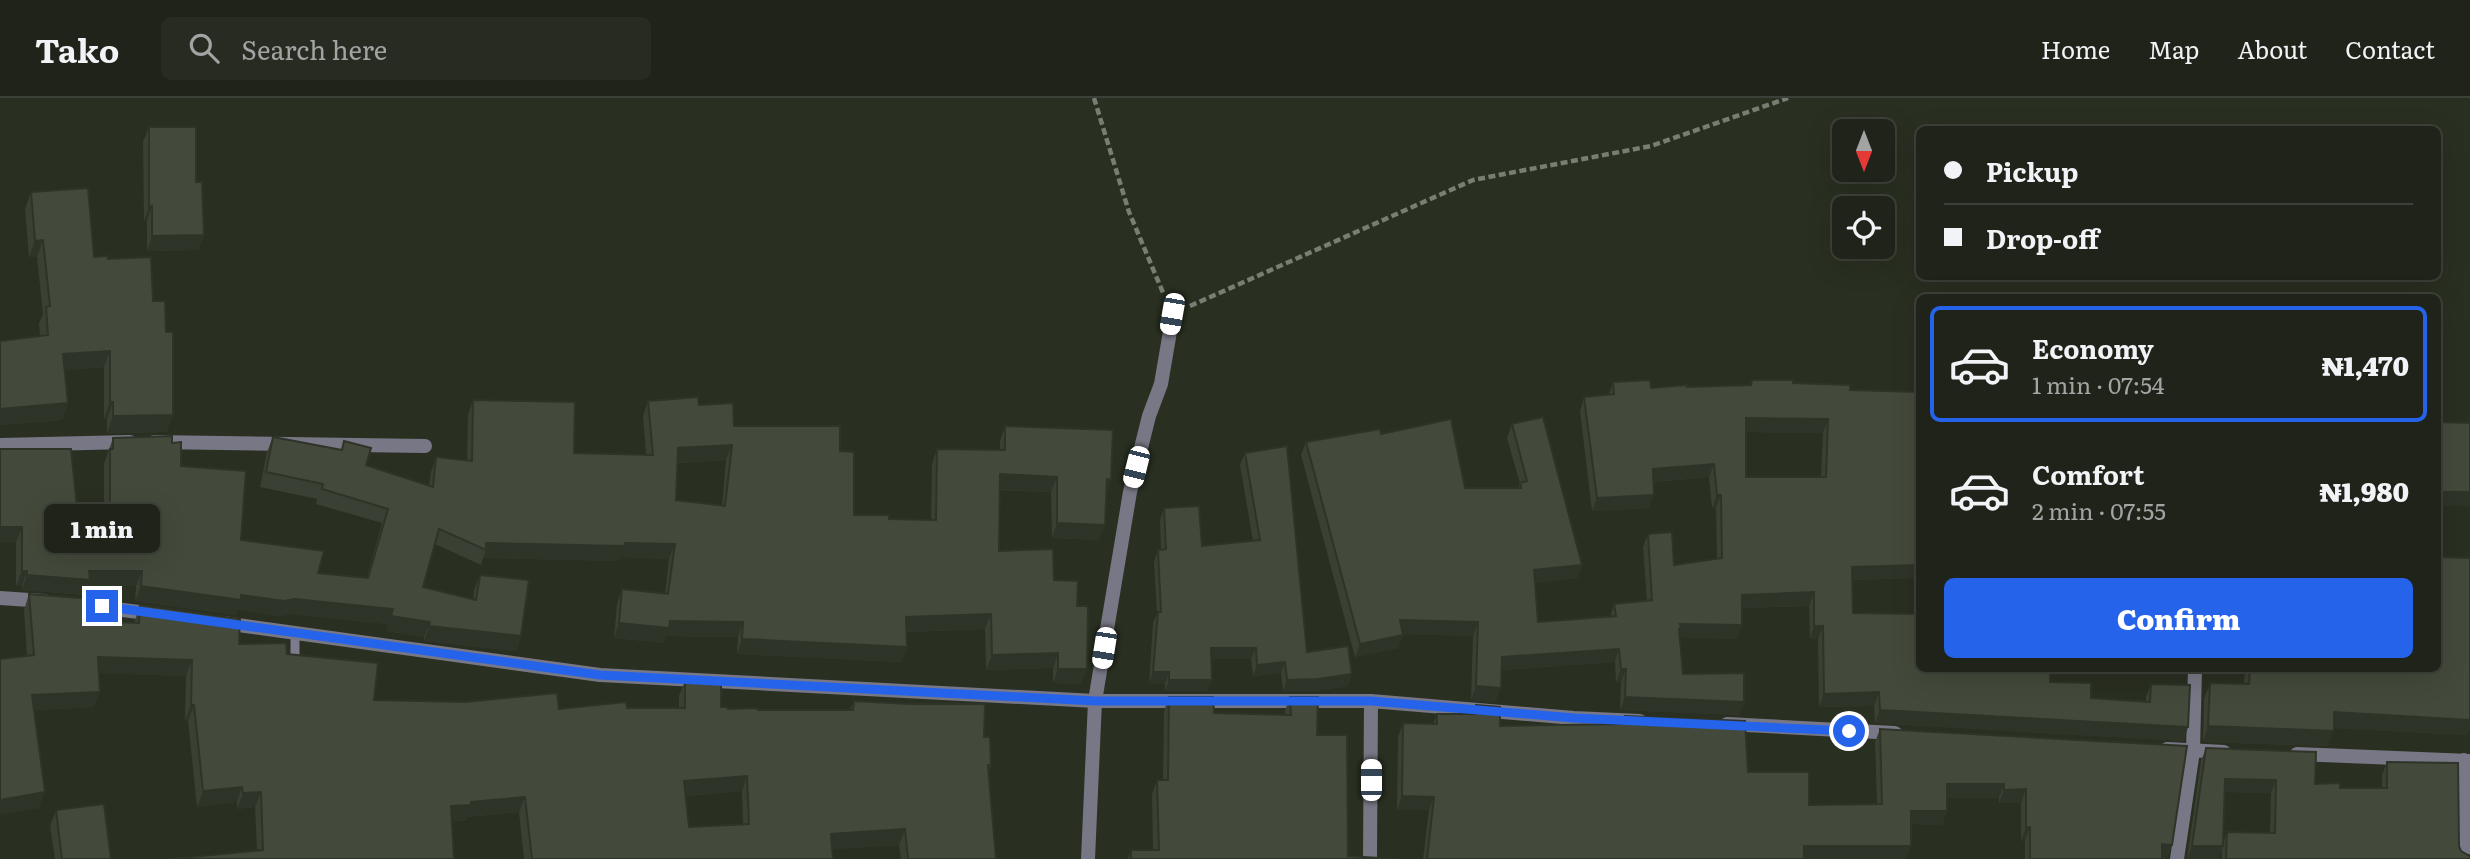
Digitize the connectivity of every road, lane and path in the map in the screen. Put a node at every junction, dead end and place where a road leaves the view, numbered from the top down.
1 (1094, 98) edge
2 (1788, 98) edge
3 (1172, 314) junction
4 (0, 445) edge
5 (425, 446) dead end
6 (0, 598) edge
7 (171, 616) edge
8 (212, 621) edge
9 (2195, 672) edge
10 (1095, 701) junction
11 (1371, 701) junction
12 (1652, 721) edge
13 (1717, 724) edge
14 (1906, 734) edge
15 (2152, 748) edge
16 (2193, 751) junction
17 (2234, 752) edge
18 (2288, 754) edge
19 (2467, 760) edge
20 (1088, 859) edge
21 (1370, 859) edge
22 (2177, 859) edge
23 (2465, 859) edge

1 - 3 path
2 - 3 path
3 - 10 street
4 - 5 street
6 - 7 street
8 - 10 street
9 - 16 street
10 - 11 street
10 - 20 street
11 - 12 street
11 - 21 street
13 - 14 street
15 - 16 street
16 - 17 street
16 - 22 street
18 - 19 street
19 - 23 street

